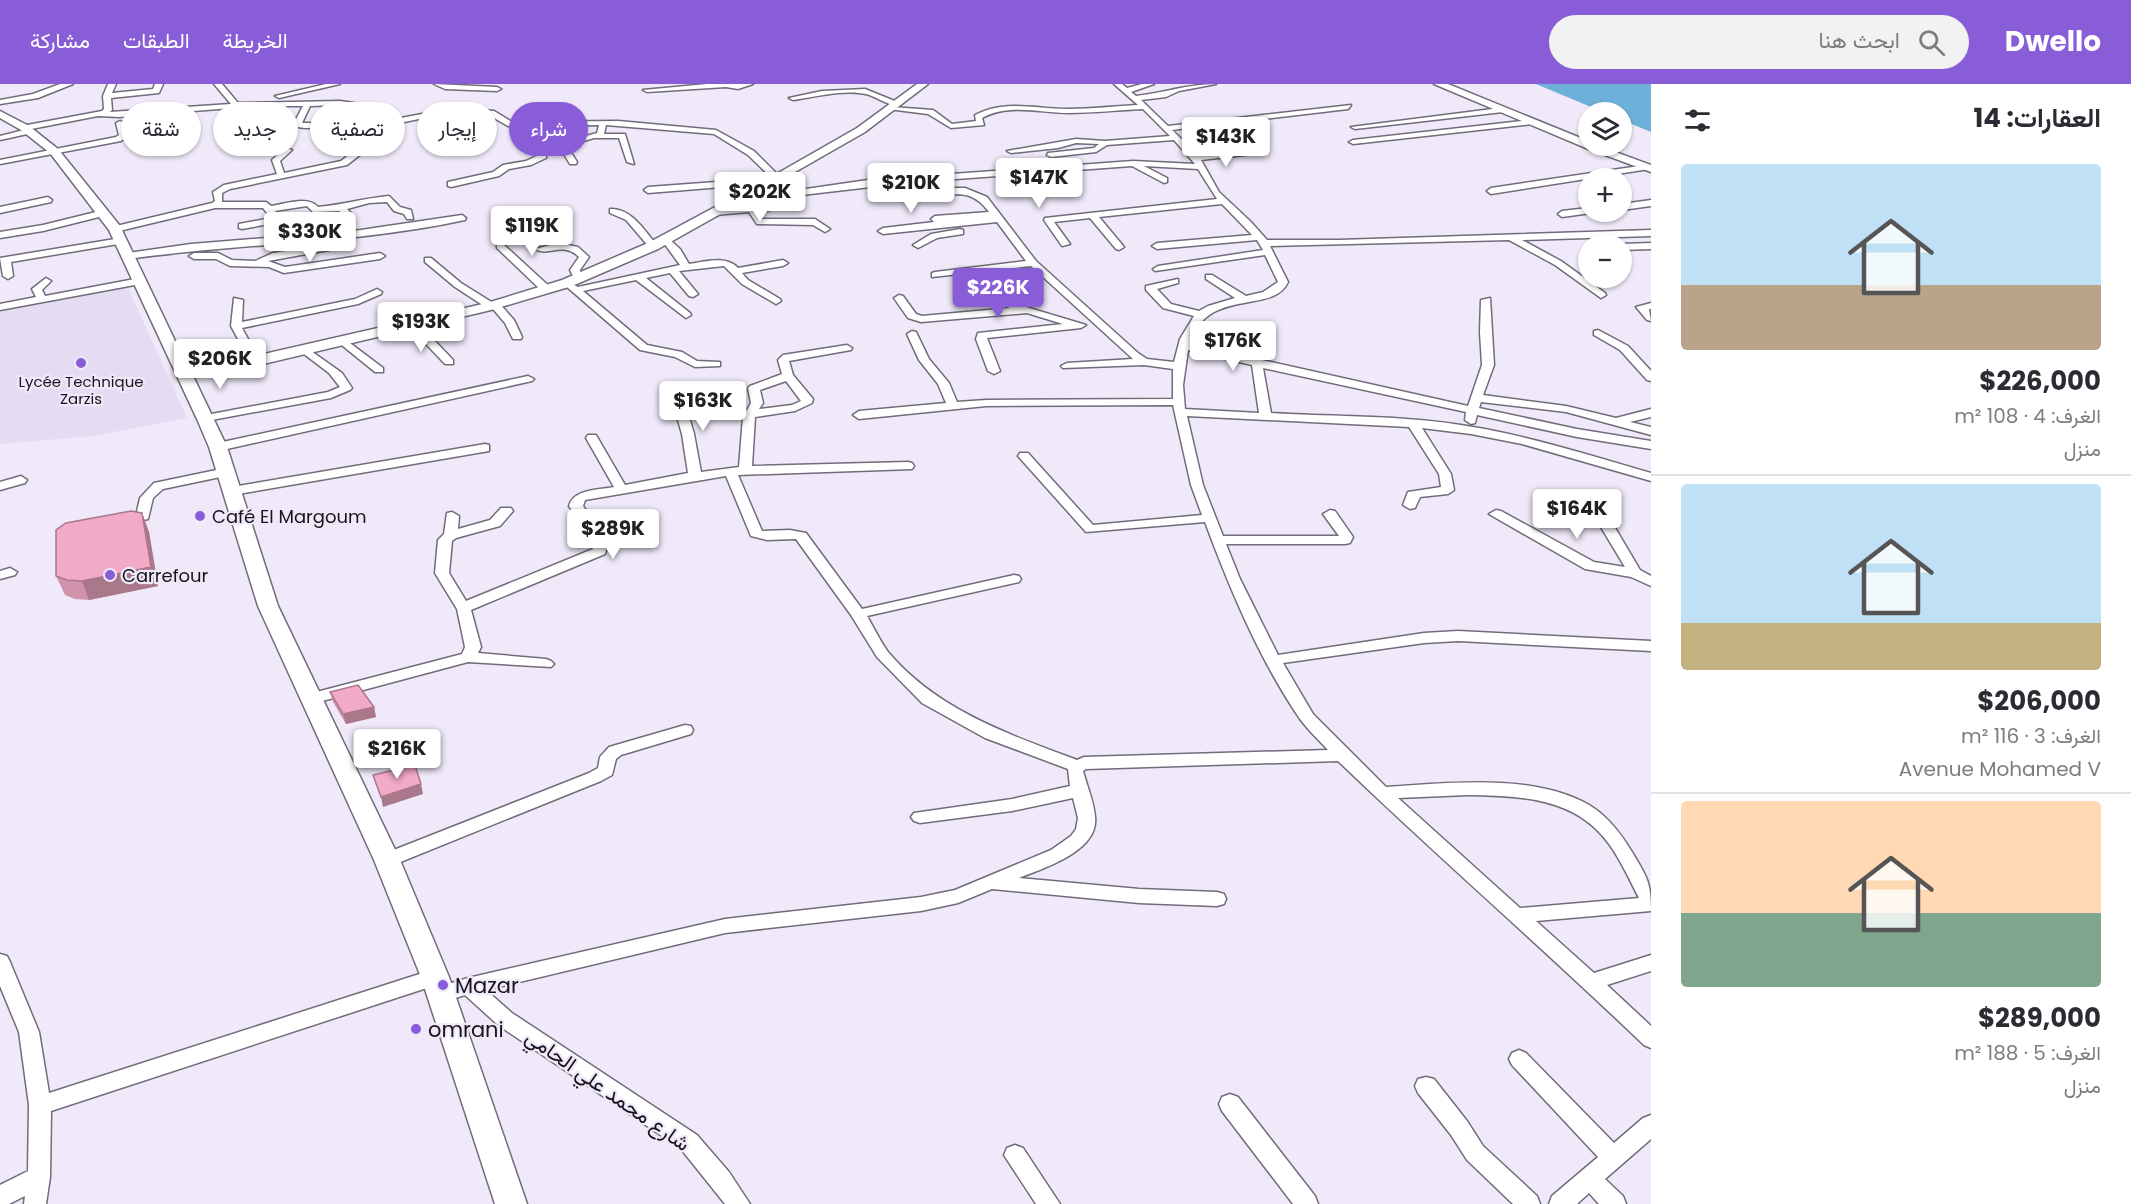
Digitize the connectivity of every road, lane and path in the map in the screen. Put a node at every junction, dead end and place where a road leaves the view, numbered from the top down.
1 (69, 84) edge
2 (112, 84) edge
3 (159, 84) edge
4 (218, 84) edge
5 (336, 84) edge
6 (438, 84) edge
7 (724, 84) edge
8 (749, 84) edge
9 (923, 84) edge
10 (1150, 84) edge
11 (1212, 84) edge
12 (1439, 84) edge
13 (647, 90) dead end
14 (1127, 91) edge
15 (107, 96) junction
16 (446, 96) dead end
17 (793, 98) dead end
18 (0, 102) edge
19 (233, 102) edge
20 (260, 102) edge
21 (1481, 102) junction
22 (298, 104) edge
23 (308, 104) joint
24 (1463, 105) dead end
25 (895, 106) junction
26 (1348, 106) dead end
27 (1454, 106) dead end
28 (213, 107) edge
29 (1146, 107) junction
30 (1500, 110) junction
31 (97, 114) junction
32 (2, 116) edge
33 (1361, 118) dead end
34 (1530, 122) junction
35 (120, 123) dead end
36 (588, 123) edge
37 (603, 123) junction
38 (310, 125) edge
39 (1355, 127) dead end
40 (1167, 128) junction
41 (27, 129) junction
42 (594, 136) junction
43 (588, 137) edge
44 (0, 138) edge
45 (1176, 138) junction
46 (1578, 141) edge
47 (1353, 142) dead end
48 (1105, 143) junction
49 (597, 148) dead end
50 (1011, 151) dead end
51 (1253, 152) dead end
52 (281, 156) edge
53 (354, 156) edge
54 (543, 156) edge
55 (569, 156) edge
56 (1046, 156) dead end
57 (1617, 156) edge
58 (61, 159) junction
59 (0, 162) edge
60 (573, 162) dead end
61 (631, 162) dead end
62 (1133, 163) junction
63 (1199, 163) junction
64 (1648, 168) edge
65 (281, 175) junction
66 (907, 180) junction
67 (1164, 180) dead end
68 (770, 182) junction
69 (451, 184) dead end
70 (648, 190) dead end
71 (1491, 192) dead end
72 (772, 196) junction
73 (48, 200) dead end
74 (1224, 201) junction
75 (1651, 203) edge
76 (215, 205) junction
77 (1632, 206) edge
78 (270, 209) junction
79 (0, 210) edge
80 (752, 210) junction
81 (614, 211) dead end
82 (715, 212) junction
83 (1578, 212) edge
84 (1091, 214) junction
85 (1562, 214) dead end
86 (410, 217) dead end
87 (462, 218) dead end
88 (1000, 220) junction
89 (242, 226) dead end
90 (825, 229) dead end
91 (883, 231) dead end
92 (1651, 233) edge
93 (0, 235) edge
94 (1512, 238) junction
95 (666, 239) junction
96 (351, 244) dead end
97 (1065, 244) dead end
98 (1264, 244) junction
99 (918, 245) dead end
100 (500, 246) dead end
101 (653, 246) junction
102 (1157, 246) dead end
103 (1651, 246) edge
104 (123, 247) junction
105 (1119, 247) dead end
106 (1632, 247) edge
107 (540, 249) dead end
108 (380, 256) dead end
109 (3, 260) edge
110 (428, 260) dead end
111 (783, 262) dead end
112 (258, 263) junction
113 (1033, 263) junction
114 (686, 267) junction
115 (1158, 269) dead end
116 (673, 270) junction
117 (735, 271) junction
118 (935, 275) dead end
119 (8, 276) dead end
120 (637, 276) junction
121 (1209, 277) dead end
122 (46, 281) dead end
123 (1175, 281) dead end
124 (574, 284) junction
125 (547, 290) junction
126 (377, 292) dead end
127 (693, 294) dead end
128 (1601, 295) dead end
129 (899, 298) dead end
130 (42, 299) junction
131 (1243, 299) junction
132 (238, 300) dead end
133 (1486, 300) dead end
134 (776, 301) dead end
135 (999, 302) dead end
136 (493, 305) junction
137 (1651, 306) edge
138 (0, 307) edge
139 (1029, 310) junction
140 (686, 315) dead end
141 (1201, 315) junction
142 (1651, 318) edge
143 (413, 324) junction
144 (1081, 325) junction
145 (236, 326) junction
146 (1110, 332) junction
147 (1598, 333) dead end
148 (912, 334) dead end
149 (516, 337) dead end
150 (342, 340) junction
151 (1183, 346) junction
152 (847, 348) dead end
153 (304, 349) junction
154 (249, 362) junction
155 (449, 362) dead end
156 (1144, 362) junction
157 (1257, 363) junction
158 (716, 364) dead end
159 (1067, 366) dead end
160 (1178, 366) junction
161 (379, 370) dead end
162 (994, 371) dead end
163 (788, 376) junction
164 (185, 377) junction
165 (1651, 378) edge
166 (528, 379) dead end
167 (677, 396) dead end
168 (1477, 398) junction
169 (953, 406) junction
170 (1179, 407) junction
171 (1472, 410) junction
172 (1651, 413) edge
173 (752, 414) junction
174 (859, 415) dead end
175 (1265, 415) junction
176 (205, 419) junction
177 (1620, 421) junction
178 (1413, 424) junction
179 (1470, 430) junction
180 (1651, 431) edge
181 (592, 438) dead end
182 (1651, 445) edge
183 (218, 447) junction
184 (485, 448) dead end
185 (1024, 456) dead end
186 (908, 466) dead end
187 (738, 471) junction
188 (694, 476) junction
189 (1651, 477) edge
190 (21, 480) dead end
191 (229, 481) junction
192 (0, 486) edge
193 (621, 489) junction
194 (1594, 504) dead end
195 (1410, 505) dead end
196 (506, 511) dead end
197 (1330, 514) dead end
198 (1496, 514) dead end
199 (143, 516) edge
200 (452, 516) dead end
201 (1208, 518) junction
202 (451, 535) junction
203 (1217, 540) junction
204 (1635, 573) junction
205 (1014, 579) dead end
206 (1651, 582) edge
207 (464, 609) junction
208 (858, 614) junction
209 (1651, 646) edge
210 (468, 657) junction
211 (1273, 660) junction
212 (546, 664) dead end
213 (311, 699) junction
214 (685, 730) dead end
215 (1342, 755) junction
216 (1077, 766) junction
217 (1080, 790) junction
218 (1382, 793) junction
219 (920, 817) dead end
220 (387, 860) junction
221 (991, 882) junction
222 (1217, 899) dead end
223 (1651, 903) edge
224 (1515, 916) junction
225 (0, 962) edge
226 (1651, 963) edge
227 (1591, 982) junction
228 (439, 985) junction
229 (468, 986) junction
230 (1651, 1039) edge
231 (1519, 1059) dead end
232 (1426, 1086) dead end
233 (1230, 1104) dead end
234 (40, 1105) junction
235 (1651, 1125) edge
236 (1015, 1155) dead end
237 (1614, 1158) junction
238 (39, 1177) junction
239 (1589, 1178) junction
240 (0, 1197) edge
241 (35, 1204) edge
242 (511, 1204) edge
243 (739, 1204) edge
244 (1049, 1204) edge
245 (1307, 1204) edge
246 (1529, 1204) edge
247 (1560, 1204) edge
248 (1615, 1204) edge

1 - 18 street
2 - 15 street
3 - 15 street
4 - 19 street
5 - 20 street
6 - 16 street
7 - 8 street
7 - 13 street
9 - 25 main road
10 - 14 street
11 - 14 street
12 - 21 main road
14 - 29 street
15 - 31 street
17 - 25 street
21 - 24 street
21 - 30 main road
22 - 23 street
23 - 38 street
25 - 29 street
25 - 68 main road
26 - 40 street
27 - 33 street
28 - 31 street
29 - 40 street
30 - 34 main road
30 - 39 street
31 - 41 street
32 - 41 main road
34 - 46 main road
34 - 47 street
35 - 58 street
36 - 37 street
37 - 42 street
37 - 68 street
40 - 45 street
41 - 44 street
41 - 58 main road
42 - 43 street
42 - 49 street
42 - 61 street
45 - 48 street
45 - 63 street
48 - 50 street
48 - 56 street
51 - 63 street
52 - 65 street
53 - 65 street
54 - 69 street
55 - 60 street
57 - 64 main road
58 - 59 street
58 - 104 main road
62 - 63 street
62 - 66 street
62 - 67 street
63 - 74 street
64 - 71 street
65 - 76 street
66 - 72 street
66 - 88 street
68 - 70 street
68 - 72 street
68 - 82 main road
72 - 80 street
73 - 79 street
74 - 84 street
74 - 98 street
75 - 77 street
76 - 78 street
76 - 104 street
78 - 86 street
78 - 89 street
80 - 82 street
80 - 90 street
81 - 101 street
82 - 95 main road
83 - 85 street
84 - 97 street
84 - 105 street
87 - 104 street
88 - 91 street
88 - 99 street
88 - 113 street
92 - 94 street
93 - 104 street
94 - 98 street
94 - 128 street
95 - 101 main road
95 - 114 street
96 - 112 street
98 - 102 street
98 - 115 street
98 - 131 street
100 - 125 street
101 - 124 main road
103 - 106 street
104 - 109 street
104 - 112 street
104 - 130 street
104 - 164 main road
107 - 124 street
108 - 112 street
109 - 119 street
110 - 136 street
111 - 117 street
113 - 118 street
113 - 146 street
114 - 116 street
114 - 117 street
116 - 120 street
116 - 127 street
117 - 134 street
120 - 124 street
120 - 140 street
121 - 131 street
122 - 130 street
123 - 141 street
124 - 125 main road
124 - 158 street
125 - 136 main road
126 - 145 street
129 - 139 street
130 - 138 street
131 - 141 street
132 - 145 street
133 - 168 street
135 - 139 street
136 - 143 main road
136 - 149 street
137 - 142 street
139 - 144 street
141 - 151 street
143 - 150 main road
143 - 155 street
144 - 146 street
144 - 162 street
145 - 154 street
146 - 156 street
147 - 165 street
148 - 169 street
150 - 153 main road
150 - 161 street
151 - 157 street
151 - 160 street
152 - 163 street
153 - 154 main road
153 - 176 street
154 - 164 main road
156 - 159 street
156 - 160 street
157 - 171 street
157 - 175 street
160 - 170 street
163 - 173 street
163 - 173 street
164 - 176 main road
166 - 183 street
167 - 188 street
168 - 171 street
168 - 177 street
169 - 170 street
169 - 174 street
170 - 175 street
170 - 201 street
171 - 179 street
171 - 182 street
172 - 177 street
173 - 187 street
175 - 178 street
176 - 183 main road
177 - 180 street
178 - 179 street
178 - 195 street
179 - 189 street
181 - 193 street
183 - 191 main road
184 - 191 street
185 - 201 street
186 - 187 street
187 - 188 street
187 - 208 street
188 - 193 street
190 - 192 street
191 - 199 street
191 - 213 main road
193 - 207 street
194 - 204 street
196 - 202 street
197 - 203 street
198 - 204 street
200 - 202 street
201 - 203 street
202 - 207 street
203 - 211 street
204 - 206 street
205 - 208 street
207 - 210 street
208 - 216 street
209 - 211 street
210 - 212 street
210 - 213 street
211 - 215 street
213 - 220 main road
214 - 220 street
215 - 216 street
215 - 218 street
216 - 217 street
217 - 219 street
217 - 221 street
218 - 223 street
218 - 224 street
220 - 228 main road
221 - 222 street
221 - 229 street
223 - 224 street
224 - 227 street
225 - 234 street
226 - 227 street
227 - 230 street
228 - 229 street
228 - 234 street
228 - 242 main road
229 - 243 street, شارع محمد علي الحامي
231 - 237 street
232 - 246 street
233 - 245 street
234 - 238 street
235 - 237 street
236 - 244 street
237 - 239 street
238 - 240 street
238 - 241 street
239 - 247 street
239 - 248 street

